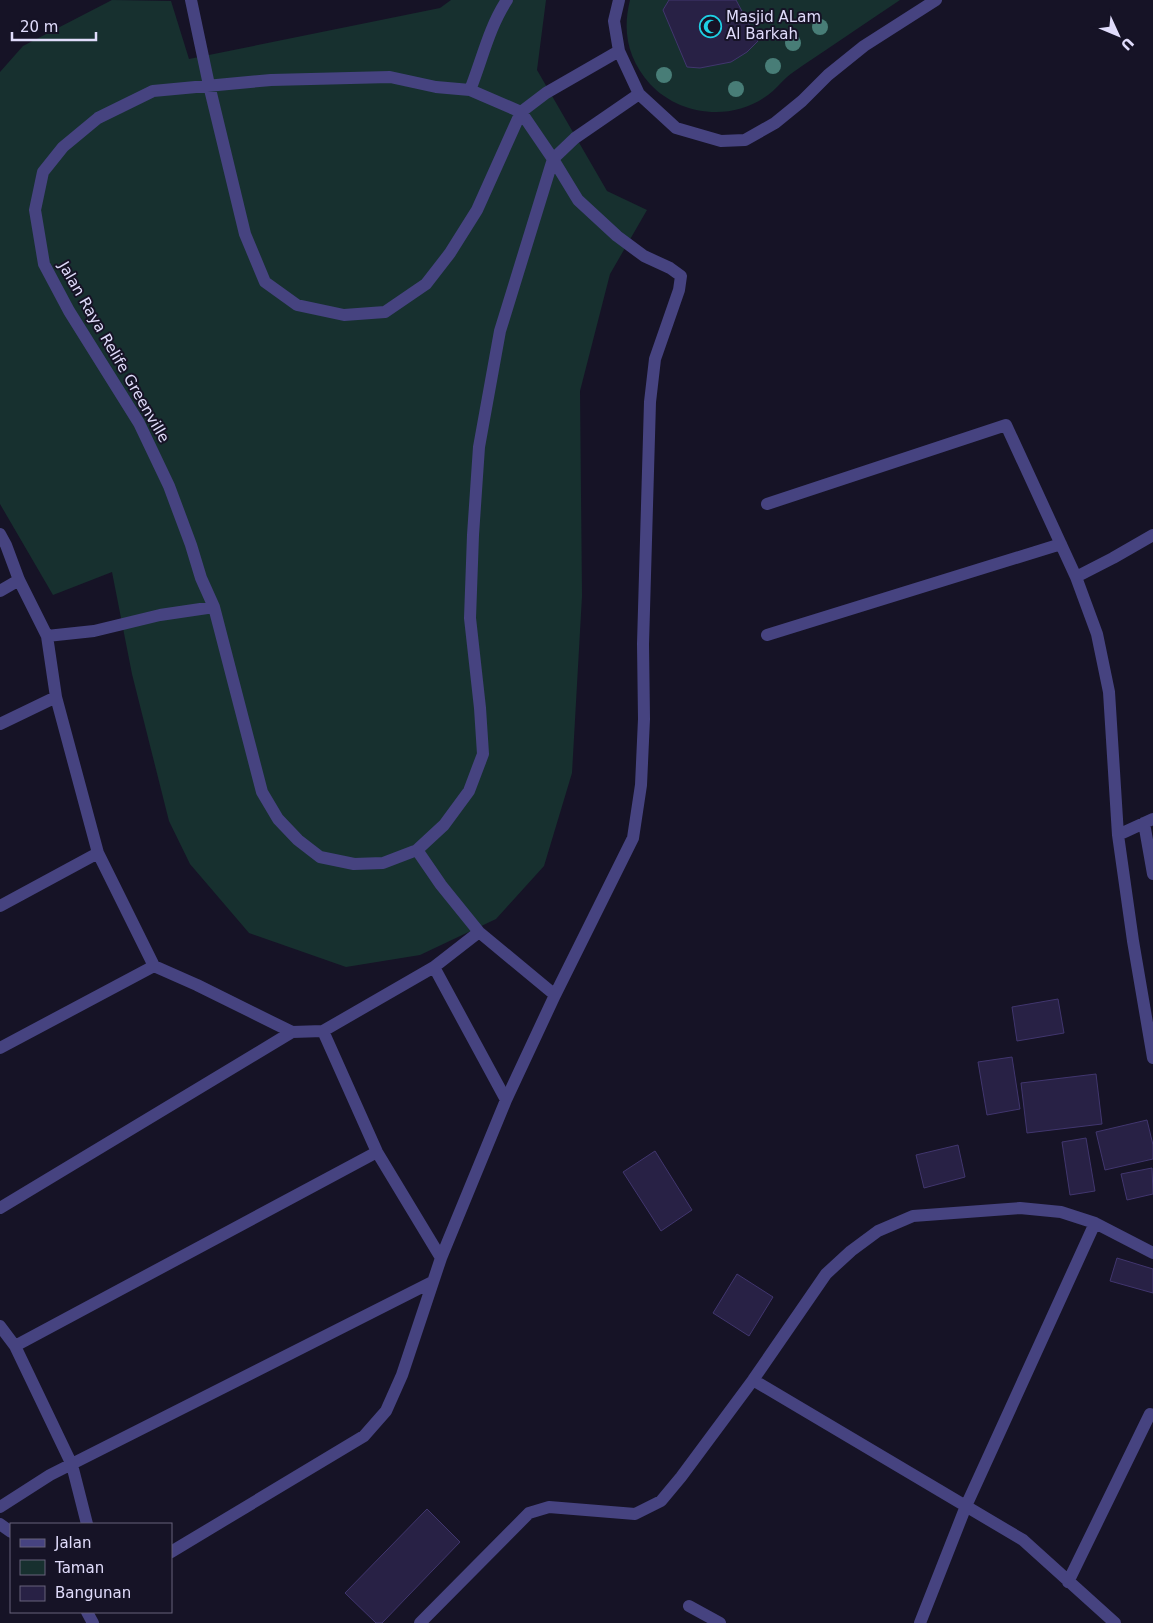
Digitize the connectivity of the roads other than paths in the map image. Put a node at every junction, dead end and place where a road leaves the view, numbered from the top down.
1 (192, 0) edge
2 (507, 0) edge
3 (619, 0) edge
4 (936, 0) edge
5 (619, 51) junction
6 (209, 85) junction
7 (470, 90) junction
8 (639, 94) junction
9 (521, 112) junction
10 (553, 159) junction
11 (767, 504) dead end
12 (0, 534) edge
13 (1153, 535) edge
14 (1061, 544) junction
15 (1076, 577) junction
16 (19, 580) junction
17 (0, 592) edge
18 (214, 607) junction
19 (767, 635) dead end
20 (47, 636) junction
21 (56, 697) junction
22 (0, 724) edge
23 (1148, 821) edge
24 (1118, 836) junction
25 (418, 850) junction
26 (98, 853) junction
27 (1153, 874) edge
28 (0, 906) edge
29 (479, 932) junction
30 (154, 966) junction
31 (434, 967) junction
32 (555, 995) junction
33 (323, 1031) junction
34 (292, 1032) junction
35 (0, 1048) edge
36 (1153, 1058) edge
37 (506, 1100) junction
38 (377, 1152) junction
39 (0, 1208) edge
40 (1095, 1224) junction
41 (1153, 1253) edge
42 (441, 1258) junction
43 (432, 1282) junction
44 (0, 1326) edge
45 (15, 1346) junction
46 (754, 1380) junction
47 (1150, 1414) dead end
48 (72, 1465) junction
49 (966, 1506) junction
50 (0, 1507) edge
51 (87, 1523) edge
52 (172, 1551) edge
53 (1068, 1582) junction
54 (689, 1606) dead end
55 (420, 1623) edge
56 (720, 1623) edge
57 (920, 1623) edge
58 (1115, 1623) edge

1 - 6 street
2 - 7 street
3 - 5 street
4 - 8 street
5 - 8 street
5 - 9 street
6 - 7 street, Jalan Raya Relife Greenville
6 - 9 street
6 - 18 street, Jalan Raya Relife Greenville
7 - 9 street, Jalan Raya Relife Greenville
8 - 10 street
9 - 10 street
10 - 25 street
10 - 32 street
11 - 14 street
12 - 16 street
13 - 15 street
14 - 15 street
14 - 19 street
15 - 24 street
16 - 17 street
16 - 20 street
18 - 20 street
18 - 25 street, Jalan Raya Relife Greenville
20 - 21 street
21 - 22 street
21 - 26 street
23 - 24 street
23 - 27 street
24 - 36 street
25 - 29 street
26 - 28 street
26 - 30 street
29 - 31 street
29 - 32 street
30 - 34 street
30 - 35 street
31 - 33 street
31 - 37 street
32 - 37 street
33 - 34 street
33 - 38 street
34 - 39 street
37 - 42 street
38 - 42 street
38 - 45 street
40 - 41 street
40 - 46 street
40 - 49 street
42 - 43 street
43 - 48 street
43 - 52 street
44 - 45 street
45 - 48 street
46 - 49 street
46 - 55 street
47 - 53 street
48 - 50 street
48 - 51 street
49 - 53 street
49 - 57 street
53 - 58 street
54 - 56 street

